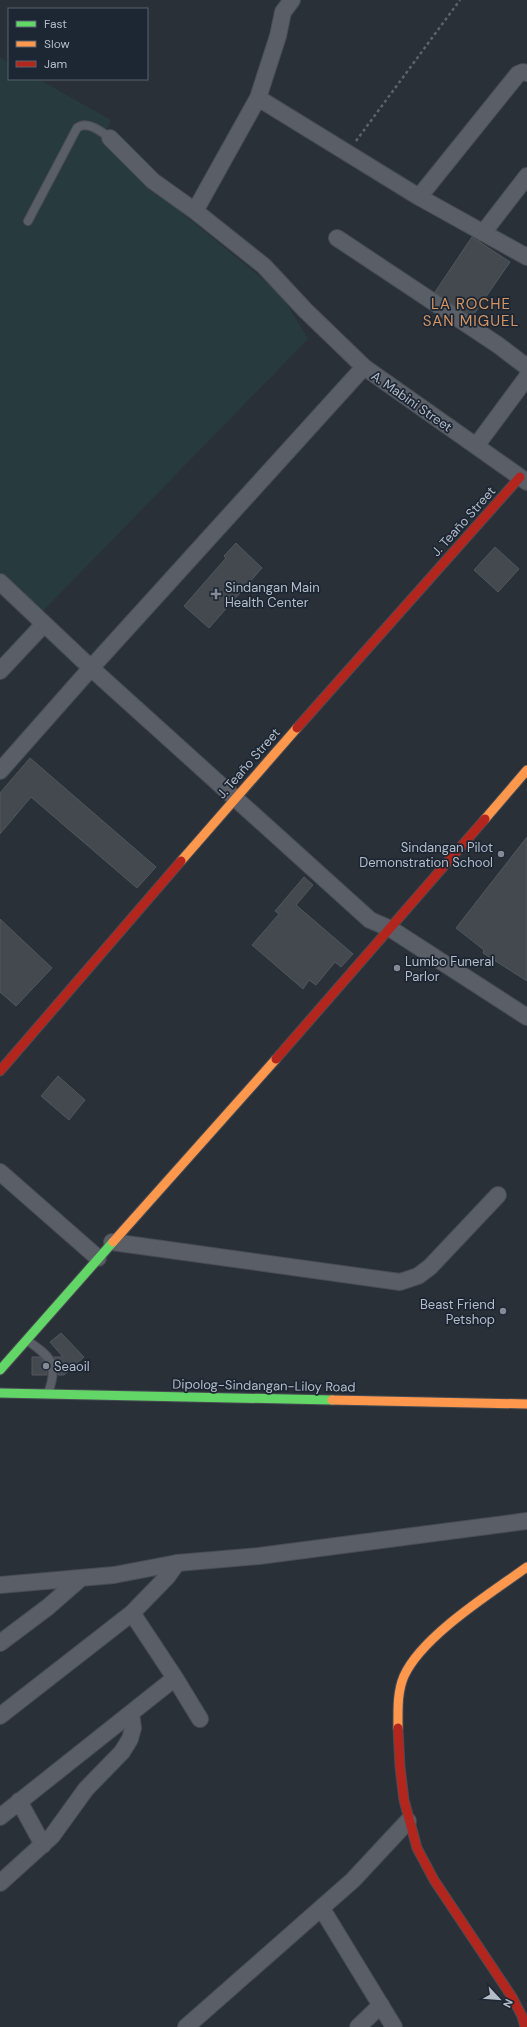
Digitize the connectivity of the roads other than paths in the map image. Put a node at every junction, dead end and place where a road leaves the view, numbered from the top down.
1 (292, 0) edge
2 (527, 73) edge
3 (258, 98) junction
4 (110, 138) joint
5 (527, 176) edge
6 (419, 197) junction
7 (195, 211) junction
8 (28, 221) dead end
9 (483, 233) junction
10 (337, 238) dead end
11 (527, 257) edge
12 (364, 367) junction
13 (527, 367) edge
14 (527, 377) edge
15 (476, 446) junction
16 (524, 480) edge
17 (0, 582) edge
18 (44, 624) junction
19 (91, 668) junction
20 (0, 671) edge
21 (527, 770) edge
22 (0, 771) edge
23 (236, 797) junction
24 (391, 929) junction
25 (527, 1017) edge
26 (0, 1071) edge
27 (0, 1172) edge
28 (498, 1195) dead end
29 (112, 1242) junction
30 (98, 1258) junction
31 (26, 1340) junction
32 (0, 1370) edge
33 (0, 1392) edge
34 (48, 1394) junction
35 (527, 1404) edge
36 (527, 1521) edge
37 (177, 1563) junction
38 (527, 1567) edge
39 (80, 1579) junction
40 (0, 1585) edge
41 (132, 1613) junction
42 (0, 1643) edge
43 (175, 1678) junction
44 (131, 1712) junction
45 (0, 1716) edge
46 (200, 1719) dead end
47 (19, 1801) junction
48 (0, 1817) edge
49 (408, 1821) junction
50 (43, 1845) junction
51 (0, 1883) edge
52 (322, 1909) junction
53 (381, 2005) junction
54 (186, 2027) edge
55 (358, 2027) edge
56 (394, 2027) edge
57 (525, 2027) edge

1 - 3 street
2 - 6 street
3 - 6 street
3 - 7 street
4 - 7 street, A. Mabini Street
4 - 8 lane
5 - 9 street
6 - 9 street
7 - 12 street, A. Mabini Street
9 - 11 street
10 - 13 street
12 - 15 street, A. Mabini Street
12 - 19 street
14 - 15 street
15 - 16 street, A. Mabini Street
16 - 23 main road, J. Teaño Street
17 - 18 street
18 - 19 street
18 - 20 street
19 - 22 street
19 - 23 street
21 - 24 main road
23 - 24 street
23 - 26 main road, J. Teaño Street
24 - 25 street
24 - 29 main road
27 - 30 street
28 - 29 street
29 - 30 main road
30 - 31 main road
31 - 32 main road
31 - 34 lane
33 - 34 main road, Dipolog-Sindangan-Liloy Road
34 - 35 main road, Dipolog-Sindangan-Liloy Road
36 - 37 street
37 - 39 street
37 - 41 street
38 - 49 main road
39 - 40 street
39 - 42 street
41 - 43 street
41 - 45 street
43 - 44 street
43 - 46 street
44 - 47 street
44 - 50 street
47 - 48 street
47 - 50 street
49 - 52 street
49 - 57 main road
50 - 51 street
52 - 53 street
52 - 54 street
53 - 55 street
53 - 56 street

